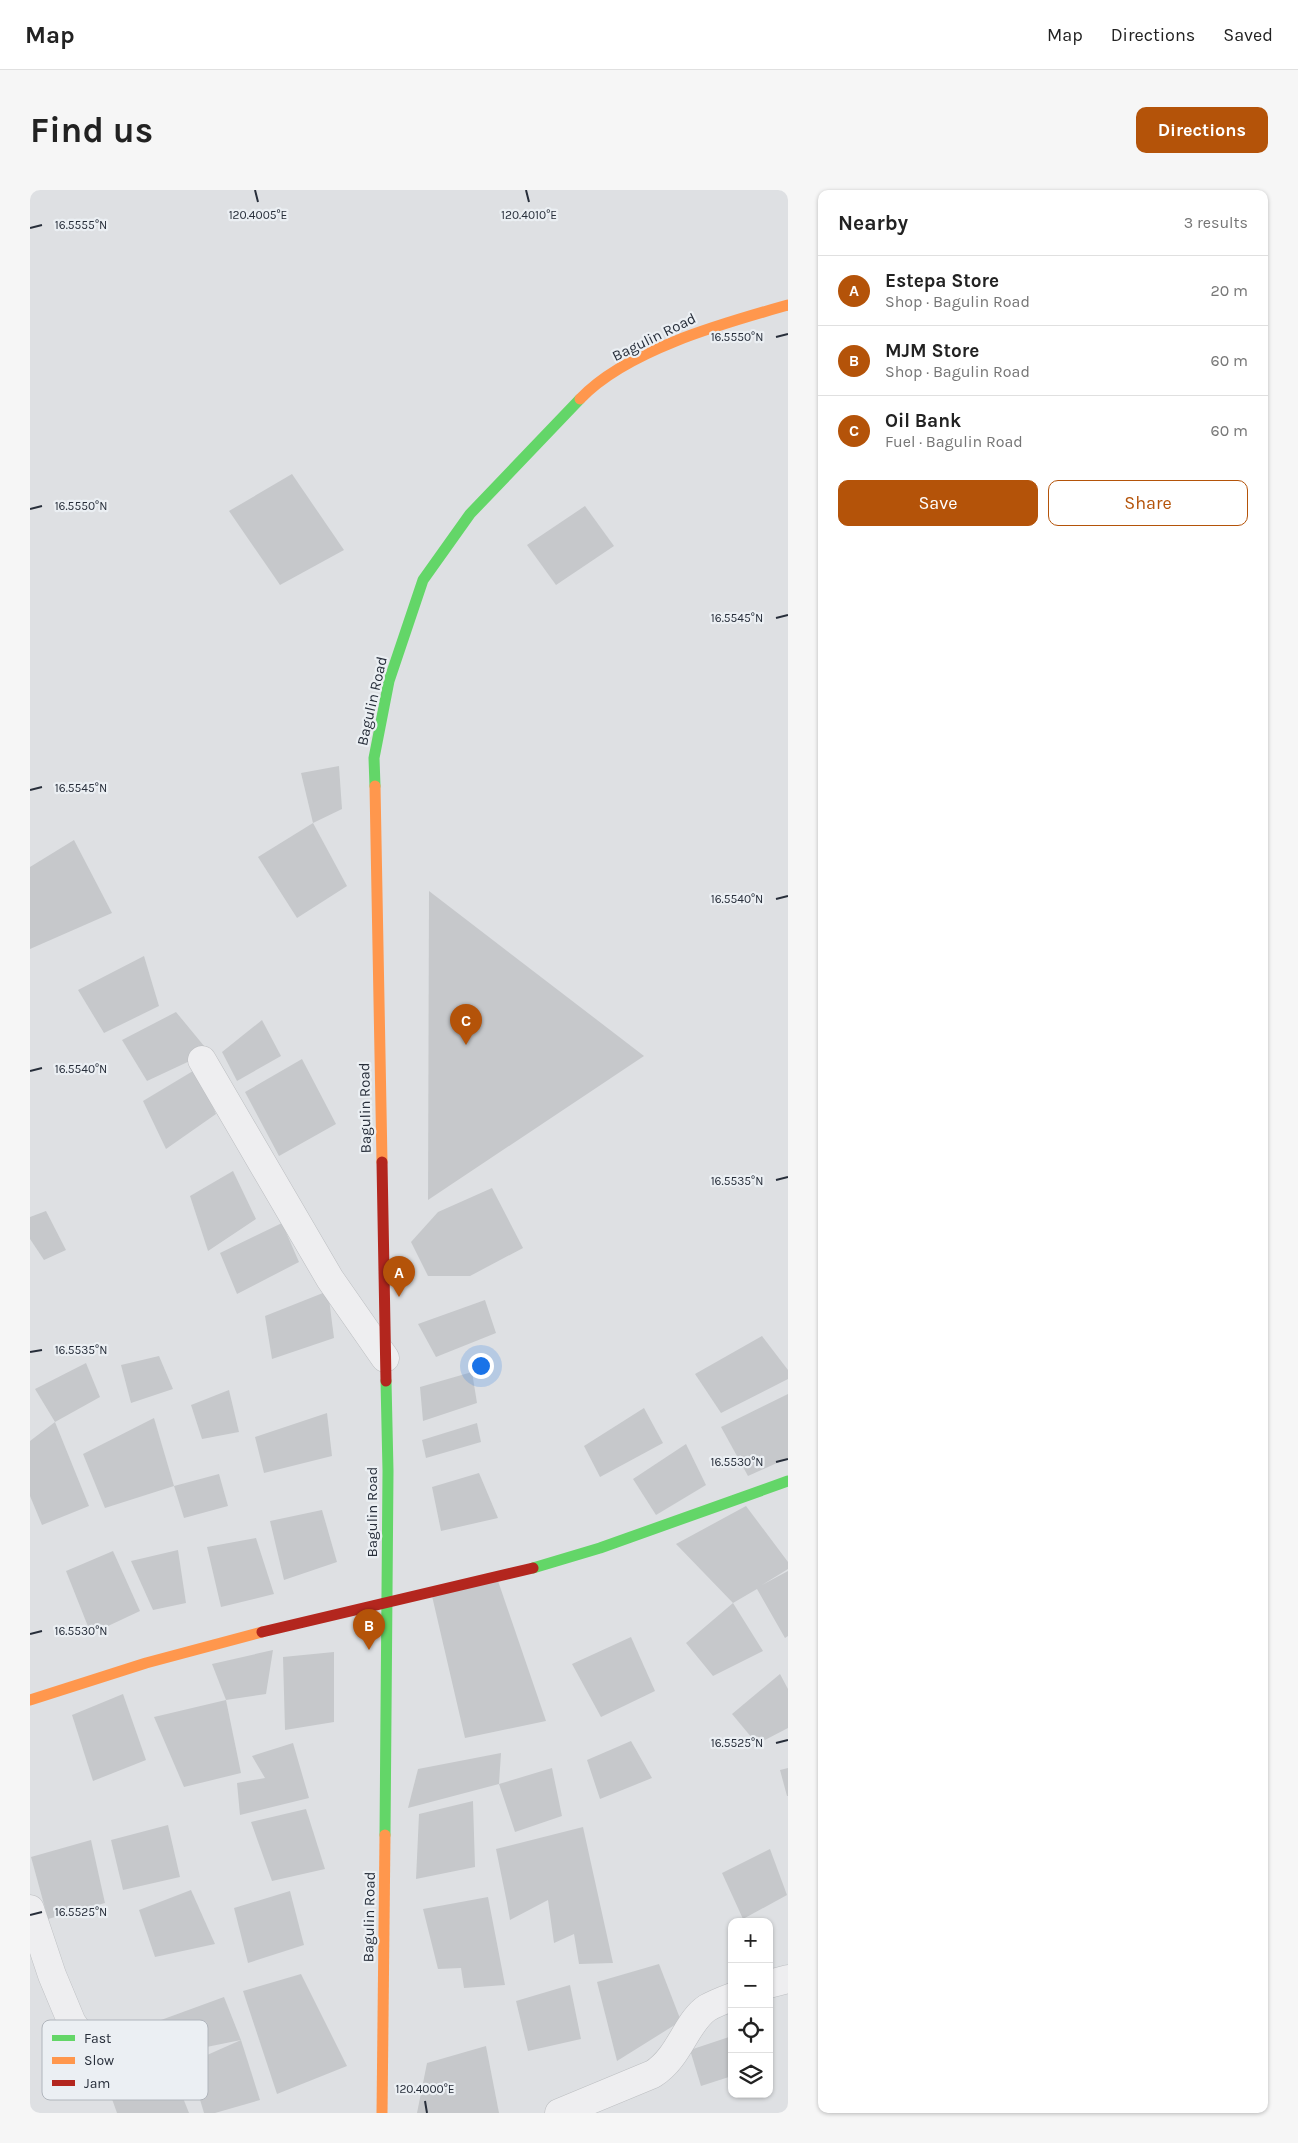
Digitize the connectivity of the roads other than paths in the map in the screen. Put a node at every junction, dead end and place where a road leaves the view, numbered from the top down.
1 (788, 305) edge
2 (202, 1060) dead end
3 (384, 1358) junction
4 (788, 1481) edge
5 (387, 1603) junction
6 (30, 1700) edge
7 (30, 1909) edge
8 (788, 1978) edge
9 (773, 1983) edge
10 (728, 1999) edge
11 (70, 2020) edge
12 (382, 2113) edge
13 (559, 2113) edge

1 - 3 main road, Bagulin Road
2 - 3 street
3 - 5 main road, Bagulin Road
4 - 5 main road
5 - 6 main road
5 - 12 main road, Bagulin Road
7 - 11 street
8 - 9 street
10 - 13 street

